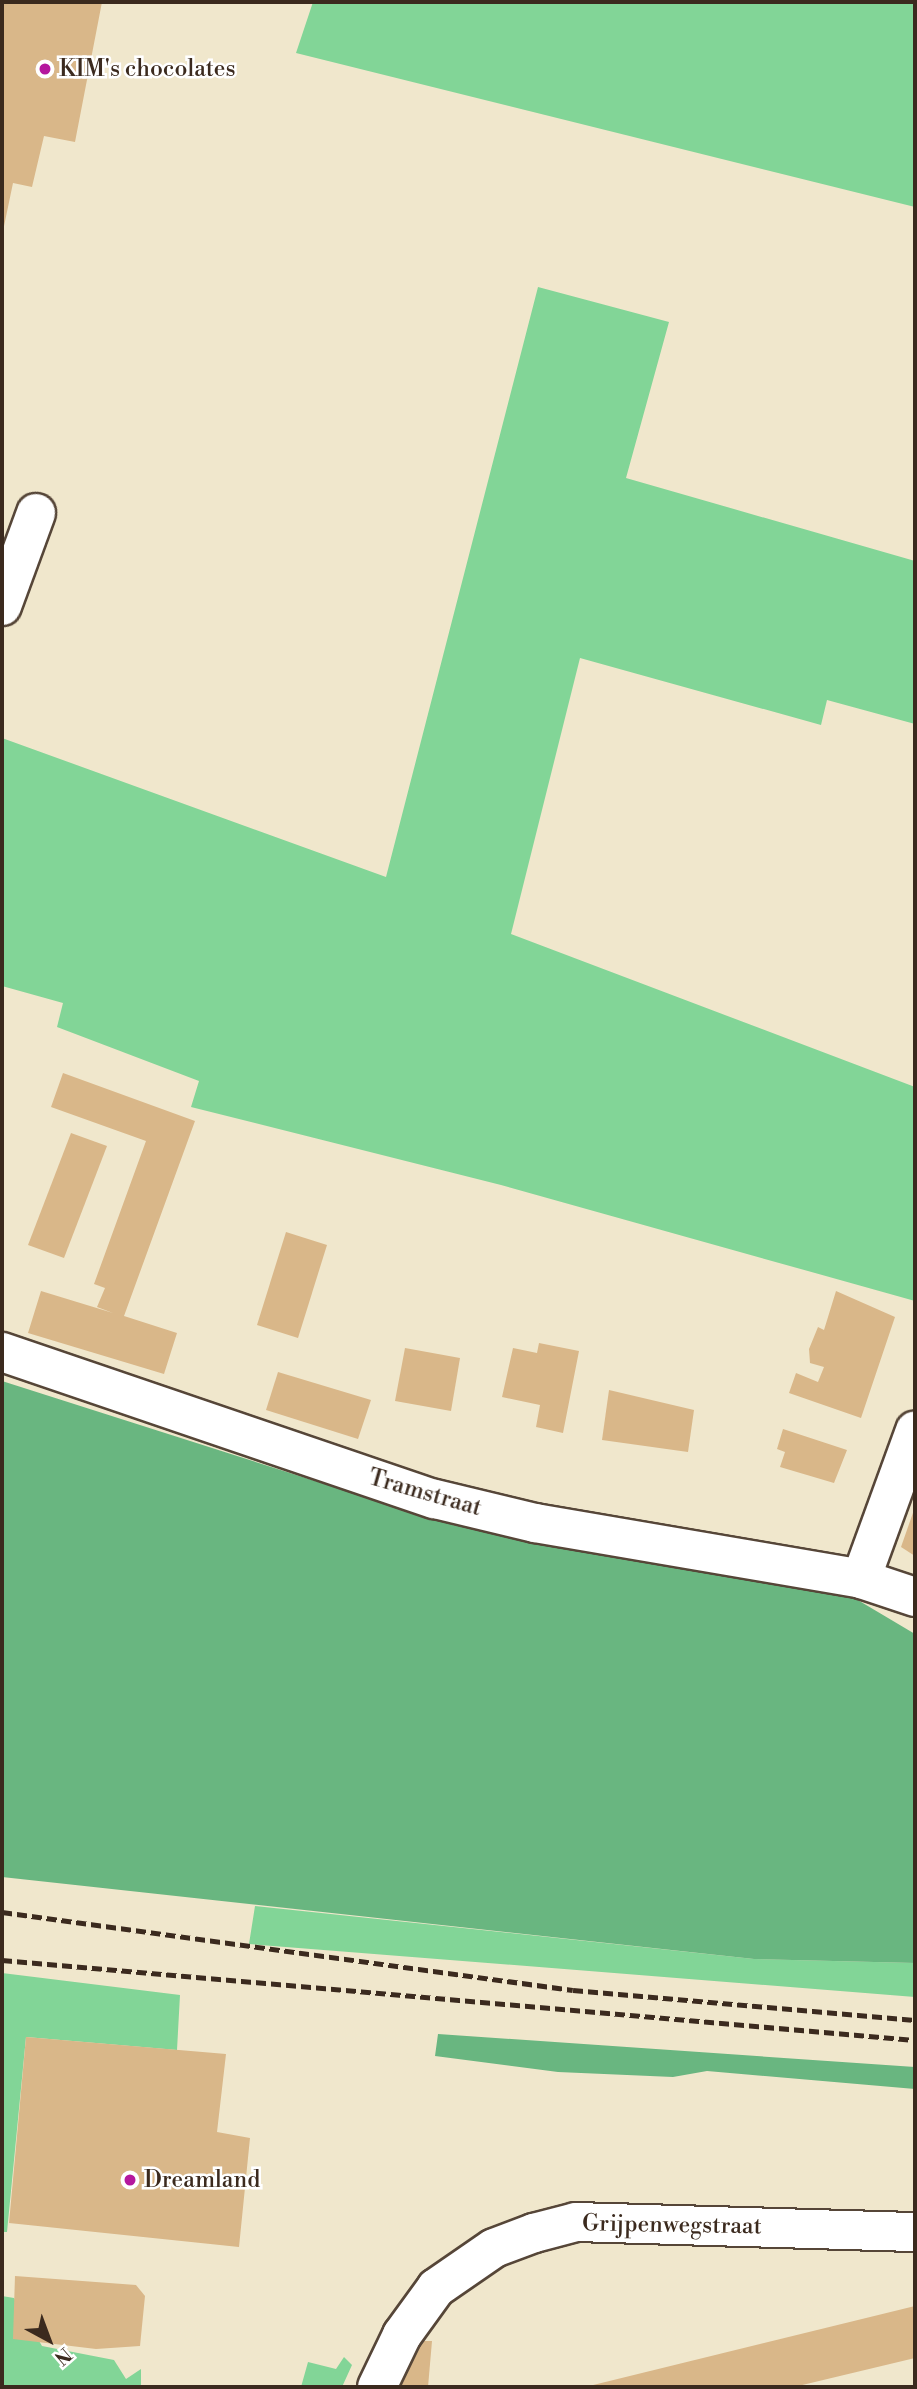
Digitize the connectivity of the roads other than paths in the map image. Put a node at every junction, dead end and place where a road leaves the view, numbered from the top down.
1 (36, 513) dead end
2 (2, 607) edge
3 (2, 1353) edge
4 (915, 1431) edge
5 (861, 1579) junction
6 (915, 1597) edge
7 (915, 2232) edge
8 (377, 2387) edge

1 - 2 street
3 - 5 street, Tramstraat
4 - 5 street
5 - 6 street
7 - 8 street, Grijpenwegstraat

